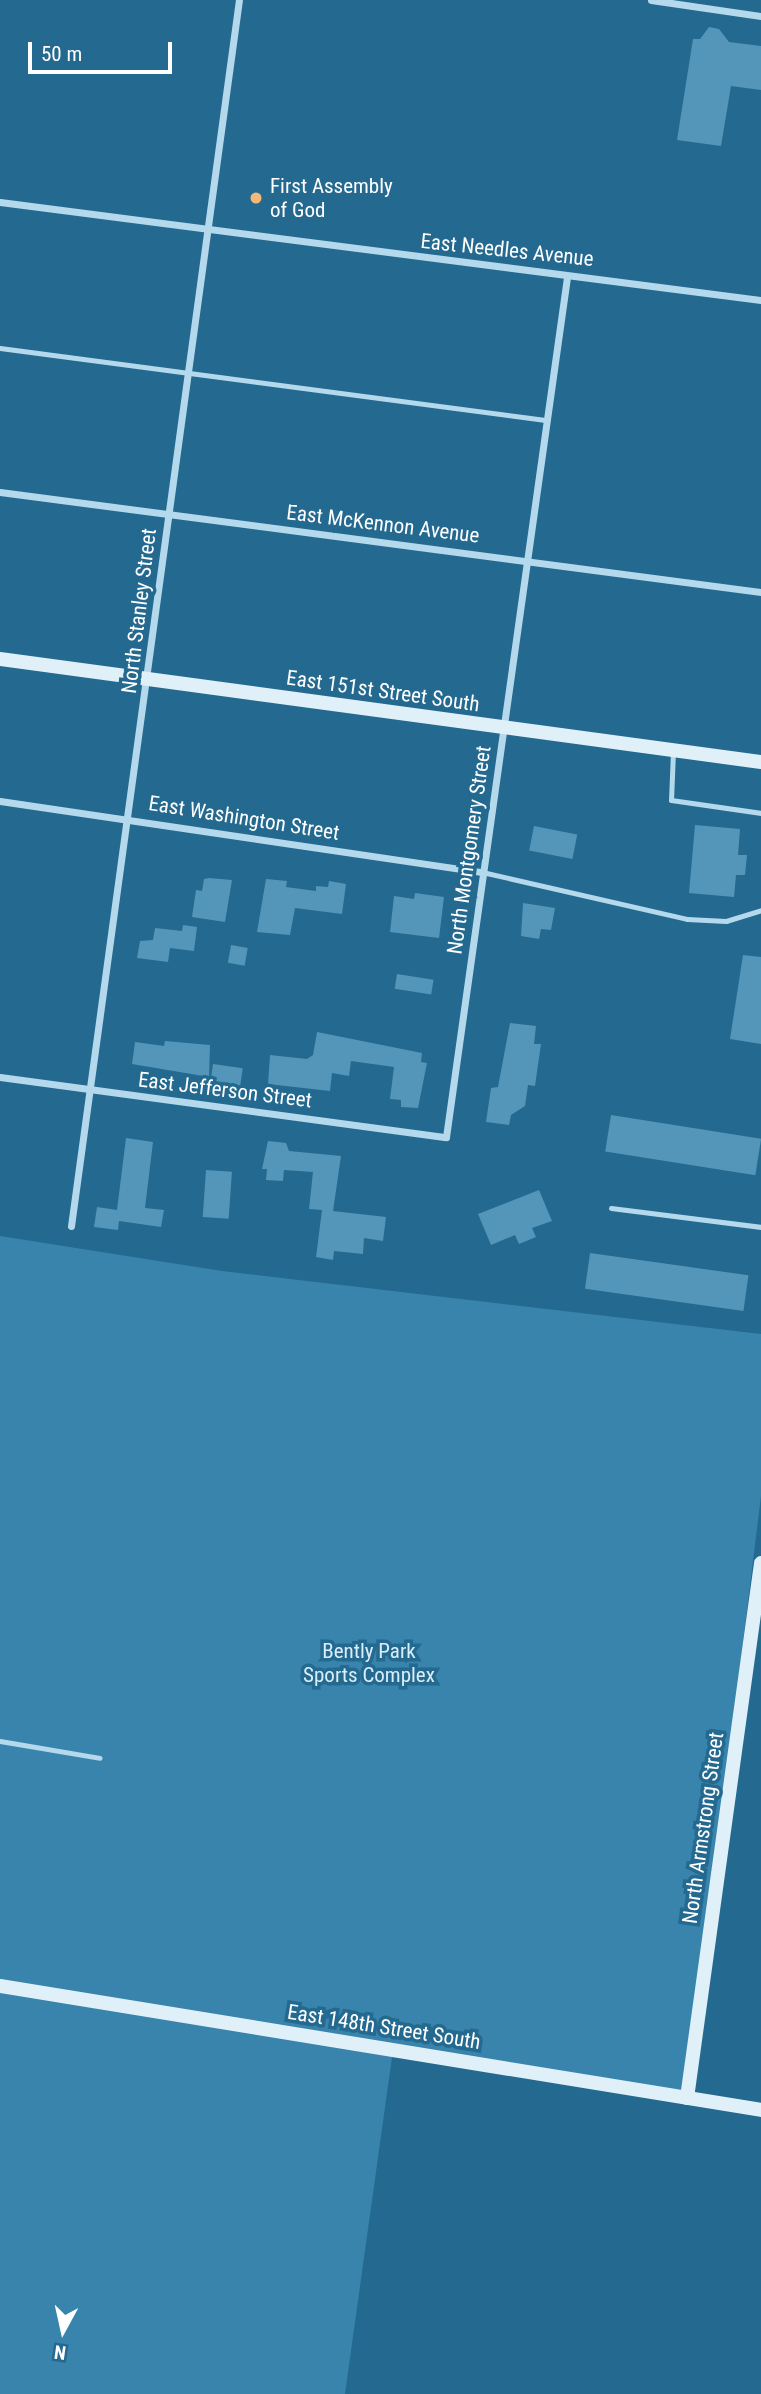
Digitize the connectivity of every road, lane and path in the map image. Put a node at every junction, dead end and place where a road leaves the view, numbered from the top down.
1 (239, 0) edge
2 (651, 0) edge
3 (761, 16) edge
4 (0, 202) edge
5 (211, 229) junction
6 (567, 277) junction
7 (761, 300) edge
8 (0, 348) edge
9 (190, 372) junction
10 (545, 420) junction
11 (0, 492) edge
12 (169, 516) junction
13 (526, 559) junction
14 (761, 592) edge
15 (0, 659) edge
16 (148, 681) junction
17 (505, 729) junction
18 (673, 750) junction
19 (761, 762) edge
20 (0, 802) edge
21 (761, 813) edge
22 (127, 818) junction
23 (482, 872) junction
24 (761, 911) edge
25 (0, 1077) edge
26 (88, 1090) junction
27 (446, 1137) joint
28 (611, 1208) dead end
29 (71, 1226) dead end
30 (761, 1227) edge
31 (761, 1563) edge
32 (0, 1741) edge
33 (100, 1758) dead end
34 (0, 1986) edge
35 (687, 2098) junction
36 (761, 2110) edge

1 - 5 street, North Stanley Street
2 - 3 street
4 - 5 street, East Needles Avenue
5 - 6 street, East Needles Avenue
5 - 9 street, North Stanley Street
6 - 7 street, East Needles Avenue
6 - 10 street, North Montgomery Street
8 - 9 lane
9 - 10 lane
9 - 12 street, North Stanley Street
10 - 13 street, North Montgomery Street
11 - 12 street, East McKennon Avenue
12 - 13 street, East McKennon Avenue
12 - 16 street, North Stanley Street
13 - 14 street, East McKennon Avenue
13 - 17 street, North Montgomery Street
15 - 16 street, East 151st Street South
16 - 17 street, East 151st Street South
16 - 22 street, North Stanley Street
17 - 18 street, East 151st Street South
17 - 23 street, North Montgomery Street
18 - 19 street, East 151st Street South
18 - 21 lane
20 - 22 street, East Washington Street
22 - 23 street, East Washington Street
22 - 26 street, North Stanley Street
23 - 24 lane
23 - 27 street, North Montgomery Street
25 - 26 street, East Jefferson Street
26 - 27 street, East Jefferson Street
26 - 29 street, North Stanley Street
28 - 30 lane
31 - 35 street, North Armstrong Street
32 - 33 lane
34 - 35 street, East 148th Street South
35 - 36 street, East 148th Street South

